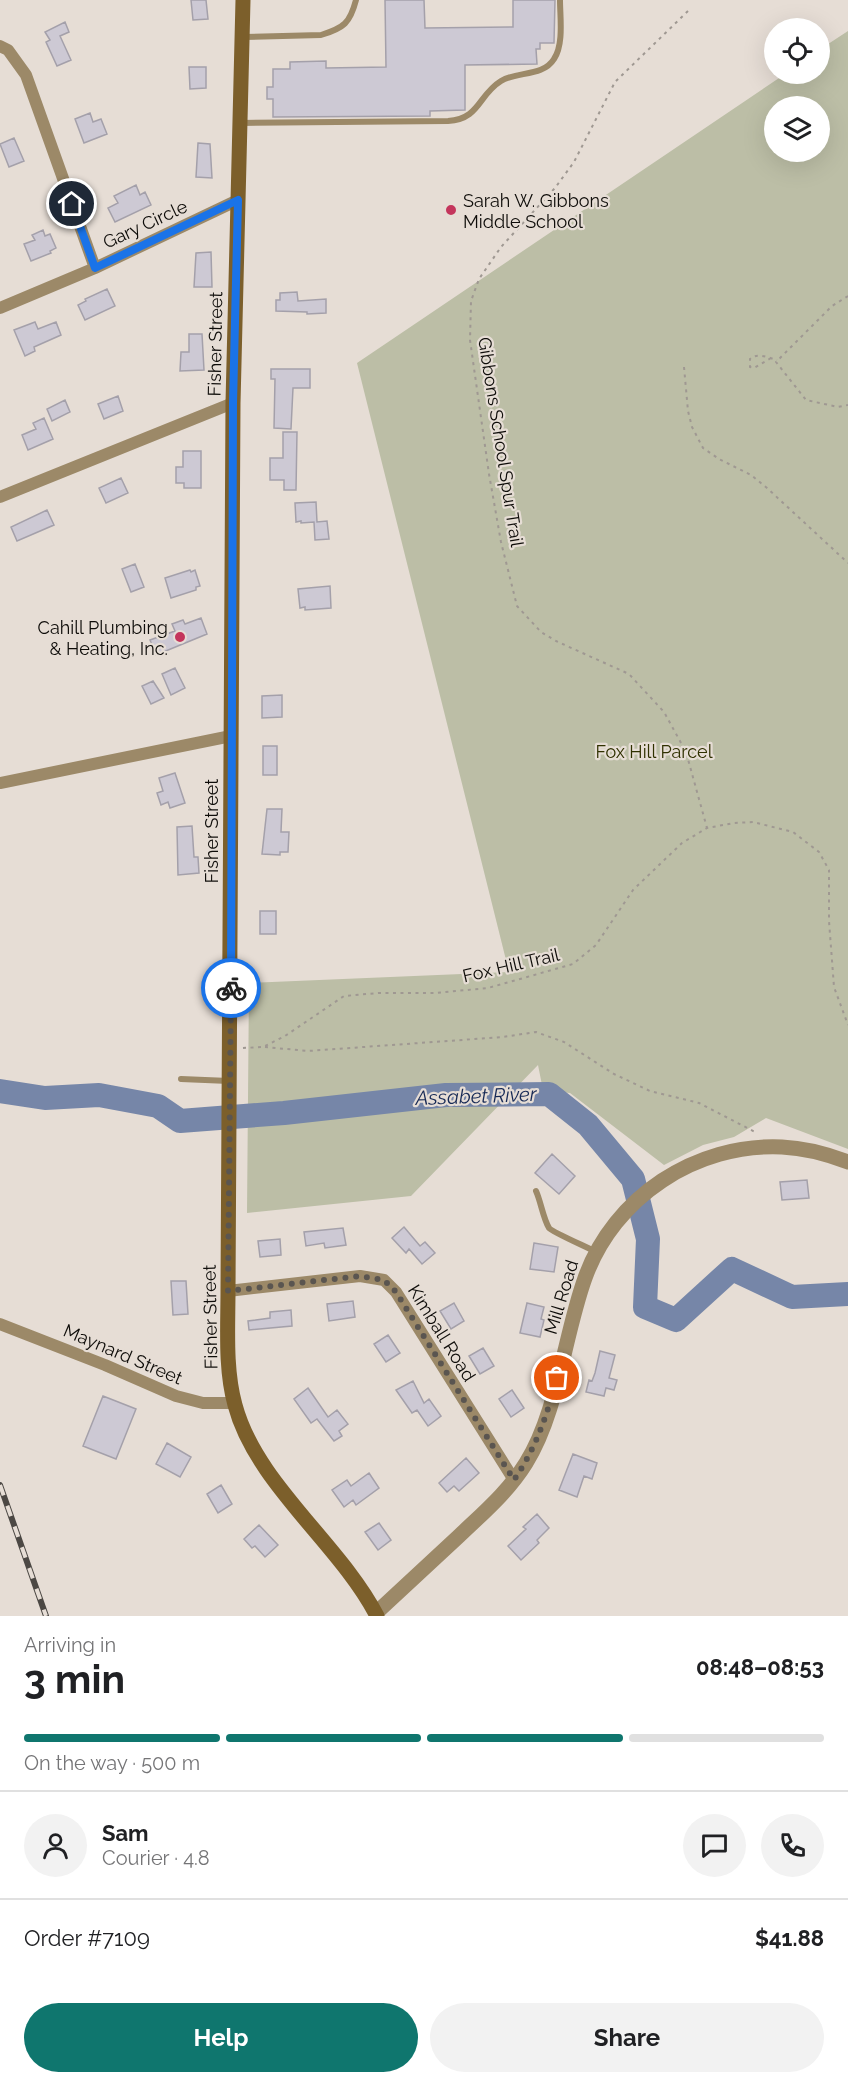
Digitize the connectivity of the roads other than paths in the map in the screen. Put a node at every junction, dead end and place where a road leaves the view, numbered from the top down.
1 (243, 0) edge
2 (356, 0) edge
3 (560, 0) edge
4 (242, 38) junction
5 (0, 46) edge
6 (240, 123) junction
7 (238, 200) junction
8 (95, 268) junction
9 (0, 308) edge
10 (233, 403) junction
11 (0, 497) edge
12 (231, 736) junction
13 (0, 783) edge
14 (181, 1079) dead end
15 (230, 1082) junction
16 (848, 1162) edge
17 (536, 1191) dead end
18 (600, 1246) junction
19 (228, 1291) junction
20 (0, 1324) edge
21 (234, 1403) junction
22 (514, 1480) junction
23 (376, 1615) edge

1 - 4 main road, Fisher Street
2 - 4 lane
3 - 6 lane
4 - 6 main road, Fisher Street
5 - 8 street
6 - 7 main road, Fisher Street
7 - 8 street, Gary Circle
7 - 10 main road, Fisher Street
8 - 9 street, Gary Circle
10 - 11 street
10 - 12 main road, Fisher Street
12 - 13 street
12 - 15 main road, Fisher Street
14 - 15 lane
15 - 19 main road, Fisher Street
16 - 18 street, Mill Road
17 - 18 lane
18 - 22 street, Mill Road
19 - 21 main road, Fisher Street
19 - 22 street, Kimball Road
20 - 21 street, Maynard Street
21 - 23 main road, Fisher Street
22 - 23 street, Mill Road

